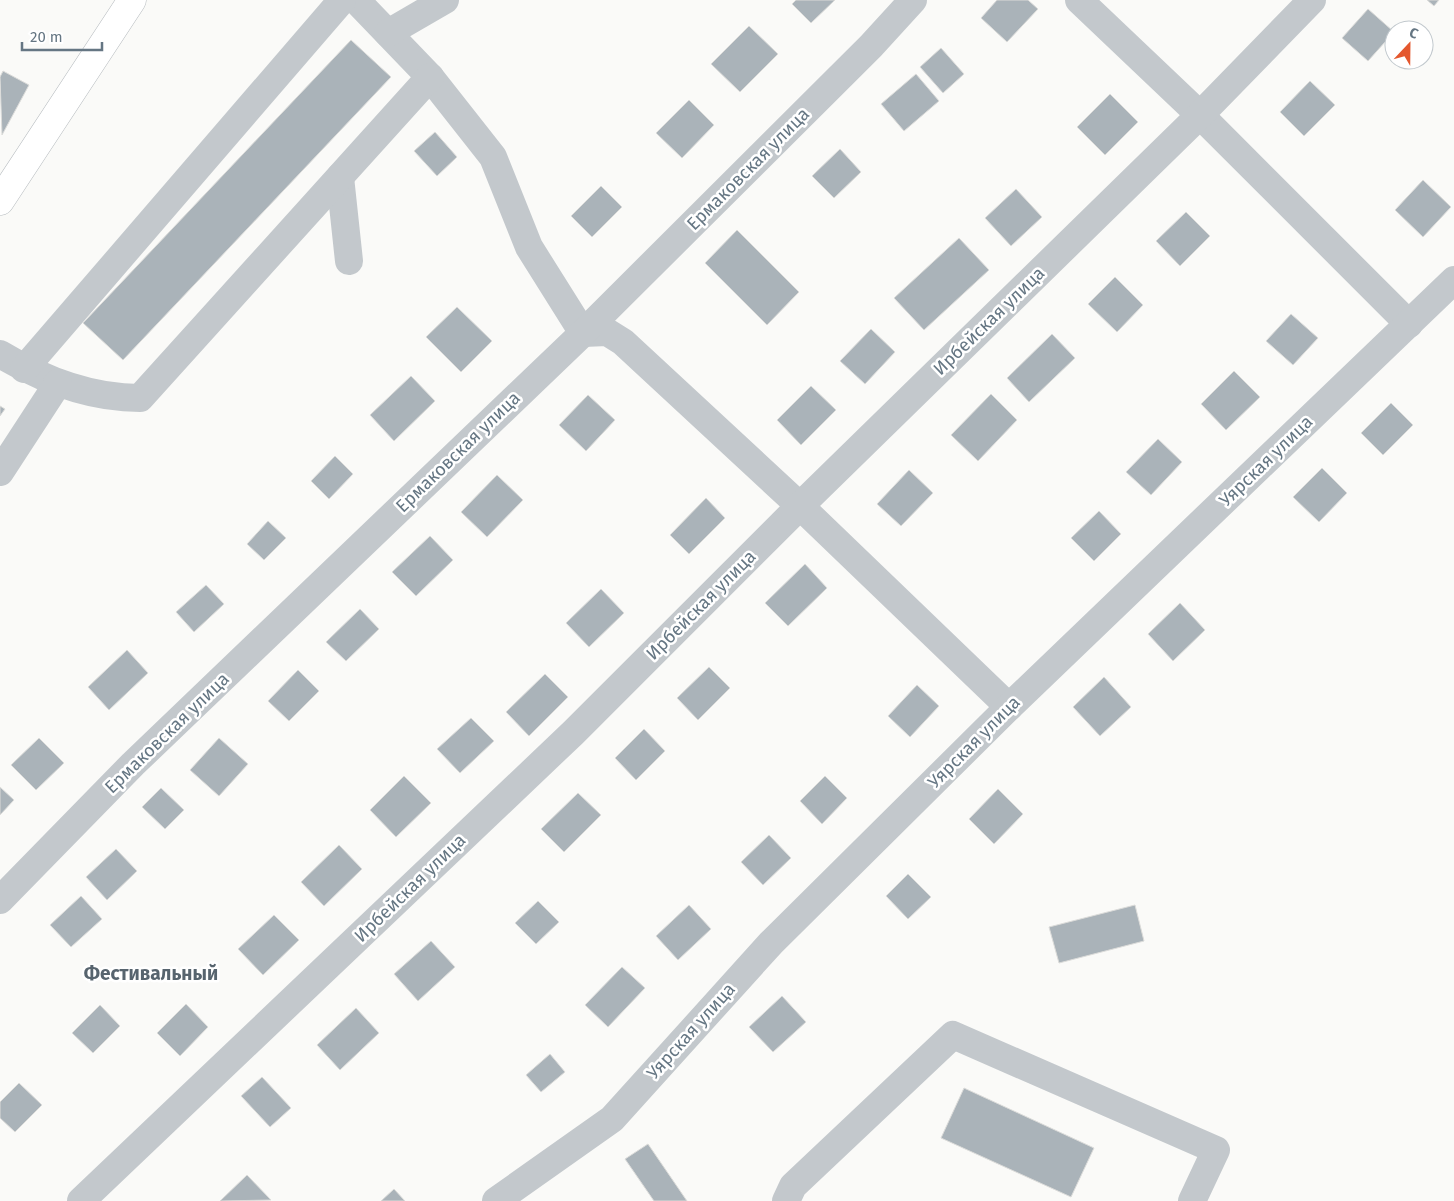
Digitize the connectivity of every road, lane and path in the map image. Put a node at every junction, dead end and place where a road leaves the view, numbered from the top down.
1 (132, 0) edge
2 (342, 0) edge
3 (356, 0) edge
4 (445, 0) edge
5 (912, 0) edge
6 (1080, 0) edge
7 (1312, 0) edge
8 (388, 34) junction
9 (430, 77) junction
10 (1200, 115) junction
11 (340, 177) junction
12 (0, 201) edge
13 (349, 260) dead end
14 (1454, 280) edge
15 (1409, 324) junction
16 (583, 332) junction
17 (0, 354) edge
18 (24, 369) junction
19 (58, 383) junction
20 (0, 472) edge
21 (800, 506) junction
22 (1009, 707) junction
23 (0, 900) edge
24 (81, 1201) edge
25 (496, 1201) edge
26 (786, 1201) edge
27 (1192, 1201) edge

1 - 12 main road
2 - 18 street
3 - 8 street
4 - 8 street
5 - 16 street, Ермаковская улица
6 - 10 street
7 - 10 street, Ирбейская улица
8 - 9 street
9 - 11 street
9 - 16 street
10 - 15 street
10 - 21 street, Ирбейская улица
11 - 13 street
11 - 19 street
14 - 15 street, Уярская улица
15 - 22 street, Уярская улица
16 - 21 street
16 - 23 street, Ермаковская улица
17 - 18 street
18 - 19 street
19 - 20 street
21 - 22 street
21 - 24 street, Ирбейская улица
22 - 25 street, Уярская улица
26 - 27 street

